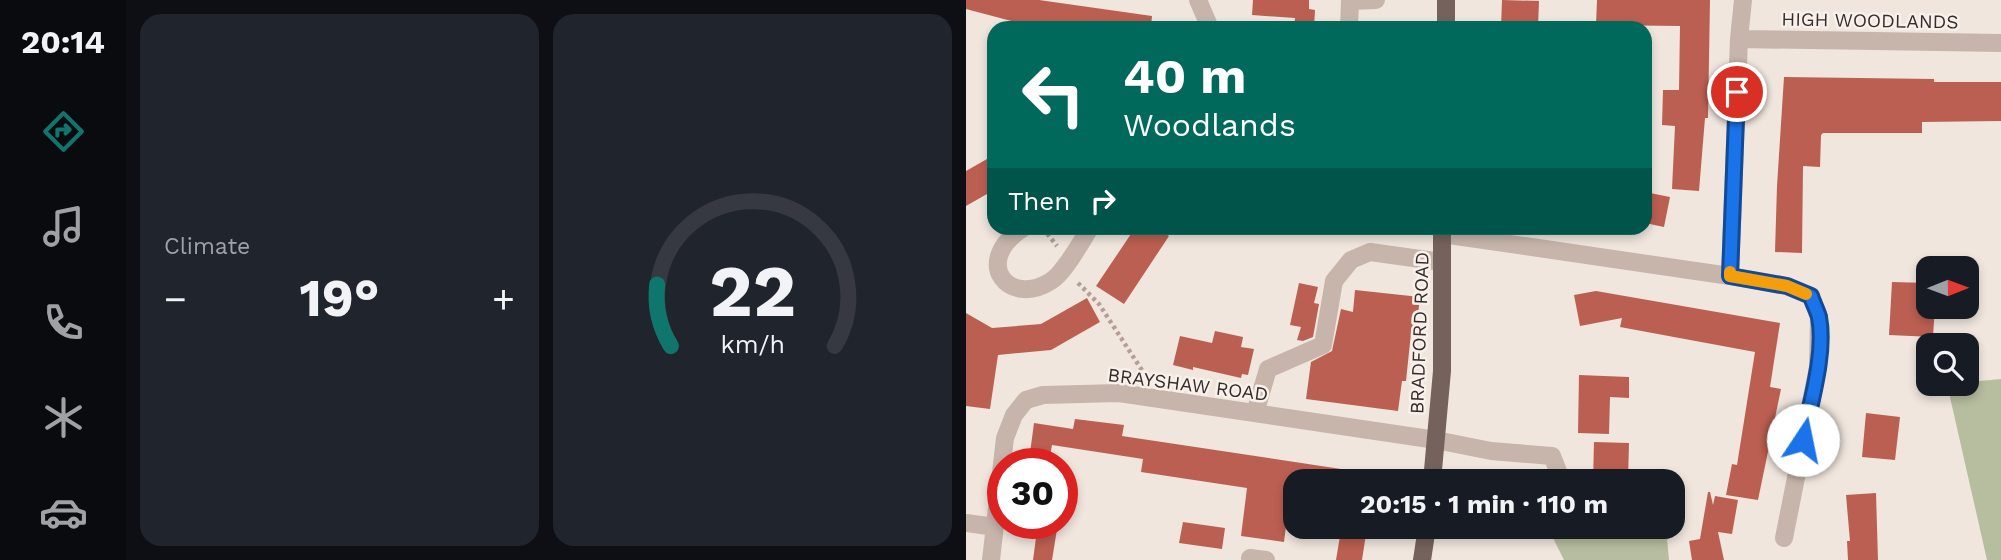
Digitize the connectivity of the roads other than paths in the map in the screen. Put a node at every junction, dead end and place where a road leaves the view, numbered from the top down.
1 (1198, 0) edge
2 (1376, 0) edge
3 (1446, 0) edge
4 (1743, 0) edge
5 (1207, 21) edge
6 (1349, 21) edge
7 (1446, 21) edge
8 (1739, 39) junction
9 (2001, 43) edge
10 (1016, 235) edge
11 (1085, 235) edge
12 (1442, 235) edge
13 (1468, 235) edge
14 (1442, 262) junction
15 (1730, 276) junction
16 (1255, 413) junction
17 (1436, 440) junction
18 (1005, 448) edge
19 (1433, 469) edge
20 (1557, 469) edge
21 (966, 523) edge
22 (987, 526) edge
23 (1784, 538) dead end
24 (994, 539) edge
25 (1425, 539) edge
26 (991, 560) edge
27 (1422, 560) edge

1 - 5 street
2 - 6 street
3 - 7 main road
4 - 8 street
8 - 9 street, HIGH WOODLANDS
8 - 15 street
10 - 11 street
12 - 14 main road, BRADFORD ROAD
13 - 15 street
14 - 16 street
14 - 17 main road, BRADFORD ROAD
15 - 23 street
16 - 17 street, BRAYSHAW ROAD
16 - 18 street, BRAYSHAW ROAD
17 - 19 main road, BRADFORD ROAD
17 - 20 street, BRADFORD ROAD
21 - 22 street
24 - 26 street, BRAYSHAW ROAD
25 - 27 main road

